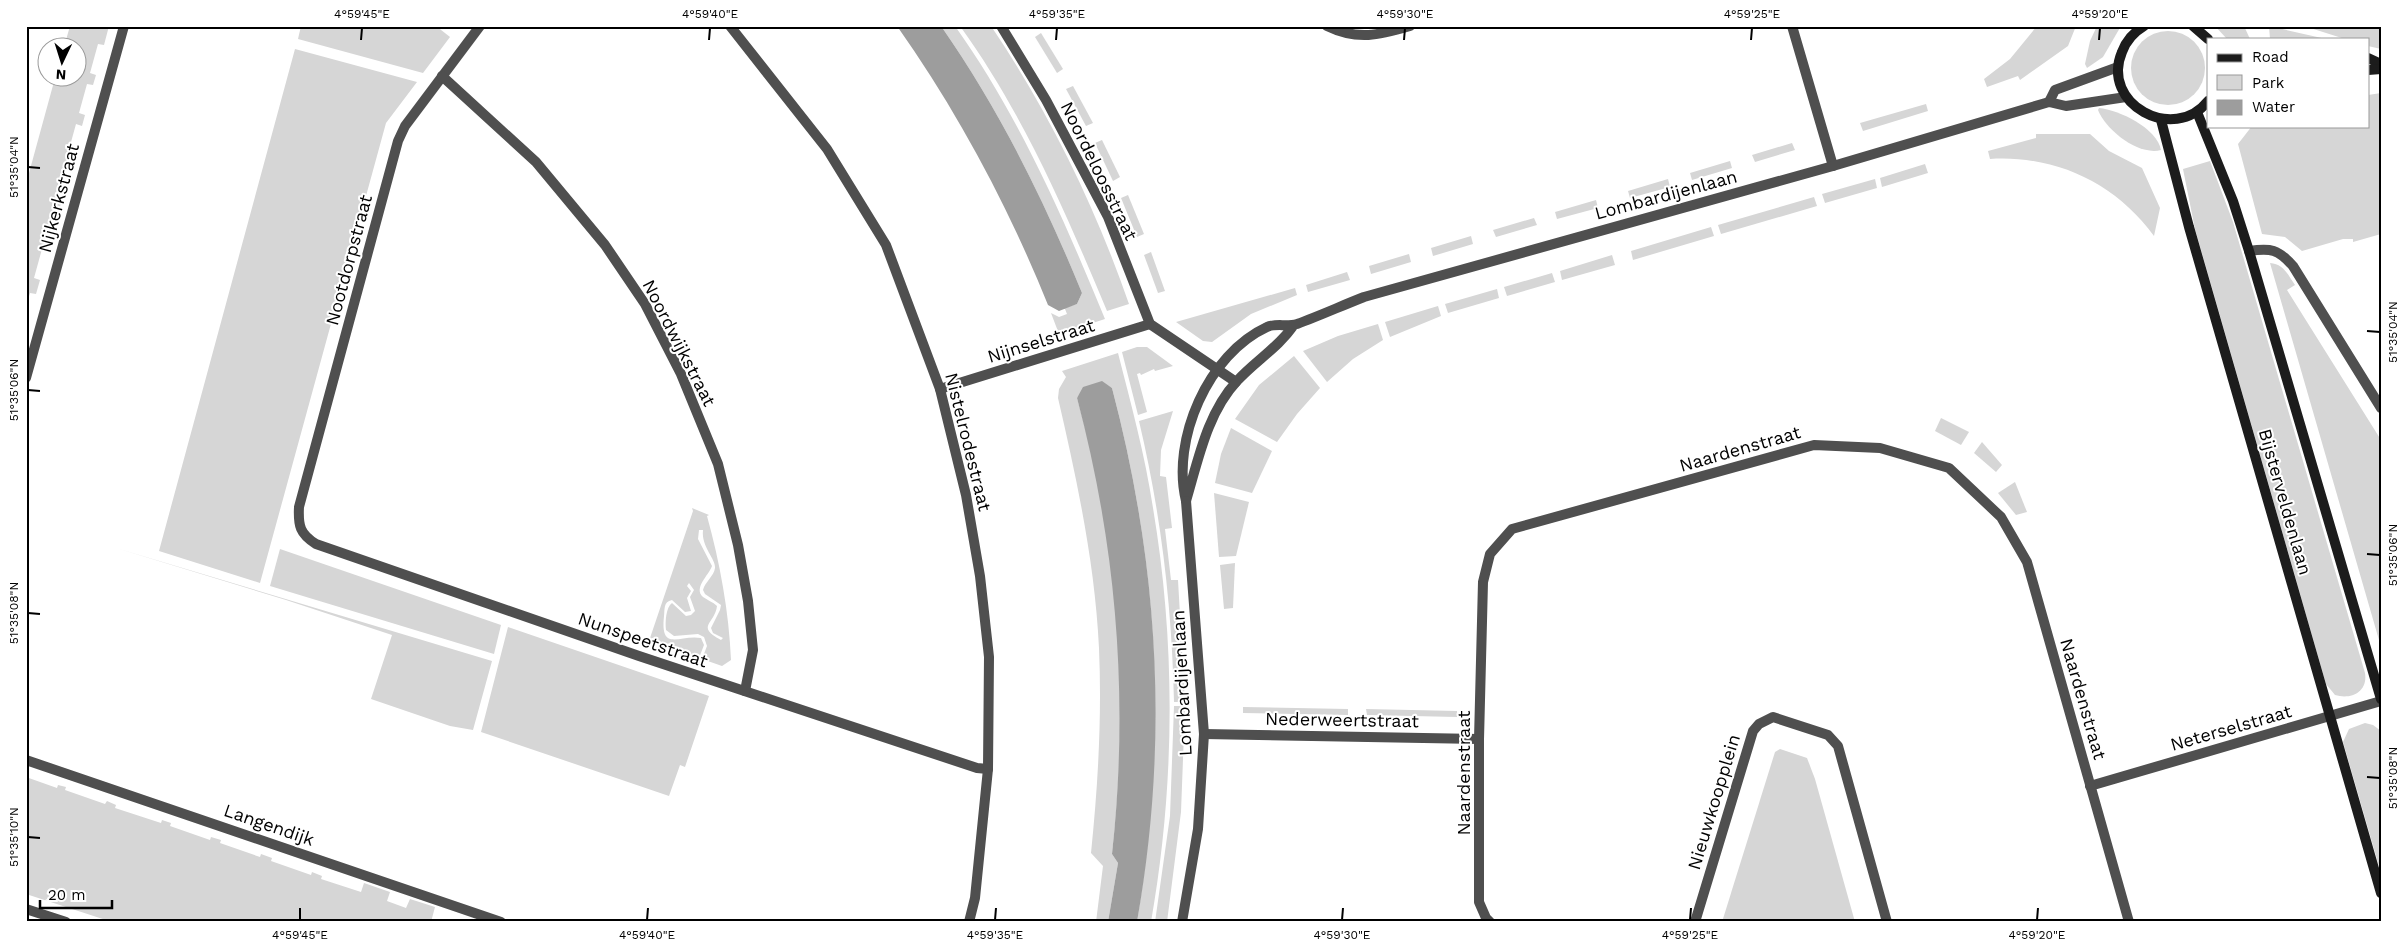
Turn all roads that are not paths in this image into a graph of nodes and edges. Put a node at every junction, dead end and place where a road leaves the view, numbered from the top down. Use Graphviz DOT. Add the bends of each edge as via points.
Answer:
graph roads {
  1 [pos="124,26"];
  2 [pos="480,26"];
  3 [pos="730,26"];
  4 [pos="1001,26"];
  5 [pos="1327,26"];
  6 [pos="1410,26"];
  7 [pos="1792,26"];
  8 [pos="2194,26"];
  9 [pos="2142,27"];
  10 [pos="2207,38"];
  11 [pos="2118,67"];
  12 [pos="442,76"];
  13 [pos="2126,97"];
  14 [pos="2049,102"];
  15 [pos="2207,102"];
  16 [pos="2197,112"];
  17 [pos="2161,120"];
  18 [pos="1833,166"];
  19 [pos="2249,251"];
  20 [pos="1150,324"];
  21 [pos="1294,325"];
  22 [pos="1217,370"];
  23 [pos="26,378"];
  24 [pos="1236,382"];
  25 [pos="940,389"];
  26 [pos="2381,408"];
  27 [pos="1186,501"];
  28 [pos="298,525"];
  29 [pos="745,691"];
  30 [pos="2381,700"];
  31 [pos="2330,716"];
  32 [pos="1204,734"];
  33 [pos="1480,739"];
  34 [pos="26,760"];
  35 [pos="988,769"];
  36 [pos="2090,786"];
  37 [pos="2381,893"];
  38 [pos="26,909"];
  39 [pos="66,922"];
  40 [pos="501,922"];
  41 [pos="969,922"];
  42 [pos="1182,922"];
  43 [pos="1490,922"];
  44 [pos="1695,922"];
  45 [pos="1887,922"];
  46 [pos="2129,922"];
  1 -- 23 [label="street, Nijkerkstraat"];
  2 -- 12 [label="street, Nootdorpstraat"];
  3 -- 25 [label="street, Nistelrodestraat" via="827,149 886,246"];
  4 -- 20 [label="street, Noordeloosstraat" via="1046,100 1108,217"];
  5 -- 6 [label="street" via="1344,34 1379,35"];
  7 -- 18 [label="street"];
  8 -- 10 [label="street"];
  9 -- 11 [label="street" via="2125,44"];
  11 -- 13 [label="street"];
  11 -- 14 [label="street, Lombardijenlaan" via="2055,90"];
  12 -- 28 [label="street, Nootdorpstraat" via="404,126 398,142 299,507"];
  12 -- 29 [label="street, Noordwijkstraat" via="536,162 605,245 645,304 680,374 718,464 738,545 753,650"];
  13 -- 14 [label="street, Lombardijenlaan" via="2066,106"];
  13 -- 17 [label="street" via="2147,116"];
  14 -- 18 [label="street, Lombardijenlaan"];
  15 -- 16 [label="street"];
  16 -- 17 [label="street" via="2173,120"];
  16 -- 19 [label="street, Bijsterveldenlaan" via="2233,201"];
  17 -- 31 [label="street, Bijsterveldenlaan"];
  18 -- 21 [label="street, Lombardijenlaan" via="1364,296"];
  19 -- 26 [label="street" via="2265,249 2280,252 2293,266"];
  19 -- 30 [label="street, Bijsterveldenlaan"];
  20 -- 22 [label="street"];
  20 -- 25 [label="street, Nijnselstraat"];
  21 -- 22 [label="street, Lombardijenlaan" via="1269,326 1240,342"];
  21 -- 24 [label="street, Lombardijenlaan" via="1284,340"];
  22 -- 24 [label="street"];
  22 -- 27 [label="street, Lombardijenlaan" via="1186,433 1181,464"];
  24 -- 27 [label="street, Lombardijenlaan" via="1205,438"];
  25 -- 35 [label="street, Nistelrodestraat" via="966,495 980,576 989,657"];
  27 -- 32 [label="street, Lombardijenlaan"];
  28 -- 29 [label="street, Nunspeetstraat" via="304,537 316,544"];
  29 -- 35 [label="street, Nunspeetstraat"];
  30 -- 31 [label="street, Neterselstraat"];
  31 -- 36 [label="street, Neterselstraat"];
  31 -- 37 [label="street, Bijsterveldenlaan"];
  32 -- 33 [label="street, Nederweertstraat"];
  32 -- 42 [label="street, Lombardijenlaan" via="1198,829"];
  33 -- 36 [label="street, Naardenstraat" via="1483,582 1490,554 1512,529 1814,445 1880,448 1949,468 2000,518 2027,562"];
  33 -- 43 [label="street, Naardenstraat" via="1479,902"];
  34 -- 40 [label="street, Langendijk"];
  35 -- 41 [label="street, Nistelrodestraat" via="975,898"];
  36 -- 46 [label="street, Naardenstraat"];
  38 -- 39 [label="street"];
  44 -- 45 [label="street, Nieuwkoopplein" via="1753,731 1773,717 1828,735 1838,746"];
}
